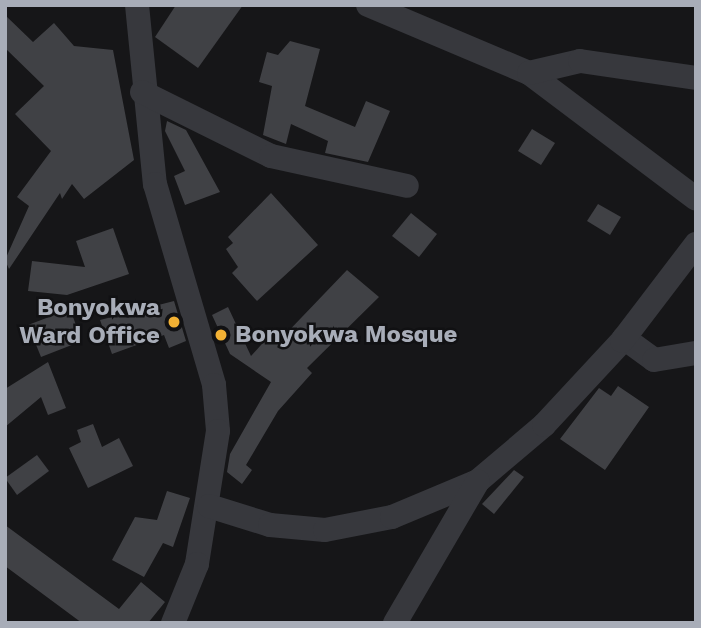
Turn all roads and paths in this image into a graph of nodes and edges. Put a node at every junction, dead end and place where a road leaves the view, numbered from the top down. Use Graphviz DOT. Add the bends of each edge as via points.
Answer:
graph roads {
  1 [pos="137,5"];
  2 [pos="368,5"];
  3 [pos="529,73"];
  4 [pos="696,78"];
  5 [pos="142,92"];
  6 [pos="407,186"];
  7 [pos="696,199"];
  8 [pos="696,244"];
  9 [pos="624,338"];
  10 [pos="696,353"];
  11 [pos="478,481"];
  12 [pos="209,506"];
  13 [pos="173,623"];
  14 [pos="395,623"];
  1 -- 5 [label="street"];
  2 -- 3 [label="street"];
  3 -- 4 [label="street" via="580,61"];
  3 -- 7 [label="street"];
  5 -- 6 [label="street" via="271,156"];
  5 -- 12 [label="street" via="155,184 214,385 218,431"];
  8 -- 9 [label="street"];
  9 -- 10 [label="street" via="654,360"];
  9 -- 11 [label="street" via="544,425"];
  11 -- 12 [label="street" via="392,517 325,530 270,525"];
  11 -- 14 [label="street"];
  12 -- 13 [label="street" via="197,564"];
}
